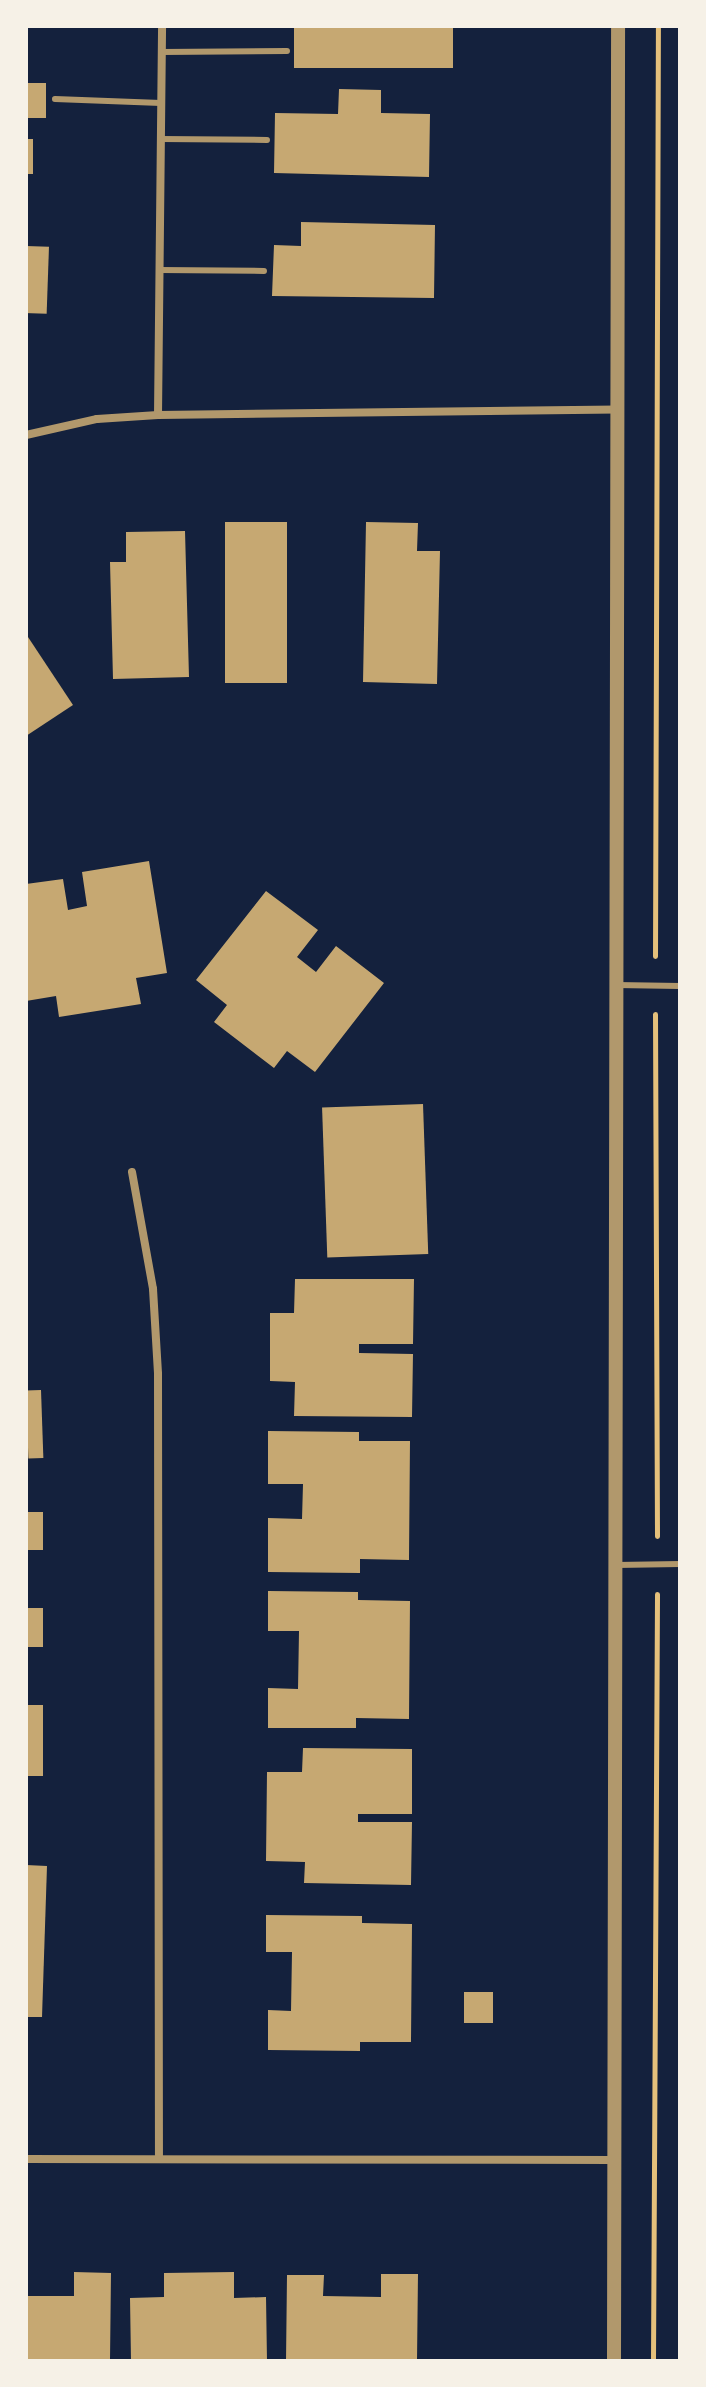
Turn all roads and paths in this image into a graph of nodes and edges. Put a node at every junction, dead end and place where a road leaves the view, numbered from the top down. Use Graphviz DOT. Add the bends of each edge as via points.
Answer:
graph roads {
  1 [pos="162,26"];
  2 [pos="618,26"];
  3 [pos="658,26"];
  4 [pos="287,51"];
  5 [pos="162,52"];
  6 [pos="55,99"];
  7 [pos="161,103"];
  8 [pos="161,139"];
  9 [pos="267,140"];
  10 [pos="159,270"];
  11 [pos="264,271"];
  12 [pos="617,409"];
  13 [pos="158,415"];
  14 [pos="26,435"];
  15 [pos="616,985"];
  16 [pos="655,985"];
  17 [pos="680,986"];
  18 [pos="132,1172"];
  19 [pos="657,1564"];
  20 [pos="680,1564"];
  21 [pos="615,1565"];
  22 [pos="26,2159"];
  23 [pos="159,2159"];
  24 [pos="614,2160"];
  25 [pos="614,2361"];
  26 [pos="653,2361"];
  1 -- 5 [label="street"];
  2 -- 12 [label="street"];
  3 -- 16 [label="path"];
  4 -- 5 [label="lane"];
  5 -- 7 [label="street"];
  6 -- 7 [label="lane"];
  7 -- 8 [label="street"];
  8 -- 9 [label="lane"];
  8 -- 10 [label="street"];
  10 -- 11 [label="lane"];
  10 -- 13 [label="street"];
  12 -- 13 [label="street"];
  12 -- 15 [label="street"];
  13 -- 14 [label="street" via="97,419"];
  15 -- 16 [label="lane"];
  15 -- 21 [label="street"];
  16 -- 17 [label="lane"];
  16 -- 19 [label="path"];
  18 -- 23 [label="street" via="153,1289 158,1374"];
  19 -- 20 [label="lane"];
  19 -- 21 [label="lane"];
  19 -- 26 [label="path"];
  21 -- 24 [label="street"];
  22 -- 23 [label="street"];
  23 -- 24 [label="street"];
  24 -- 25 [label="street"];
}
